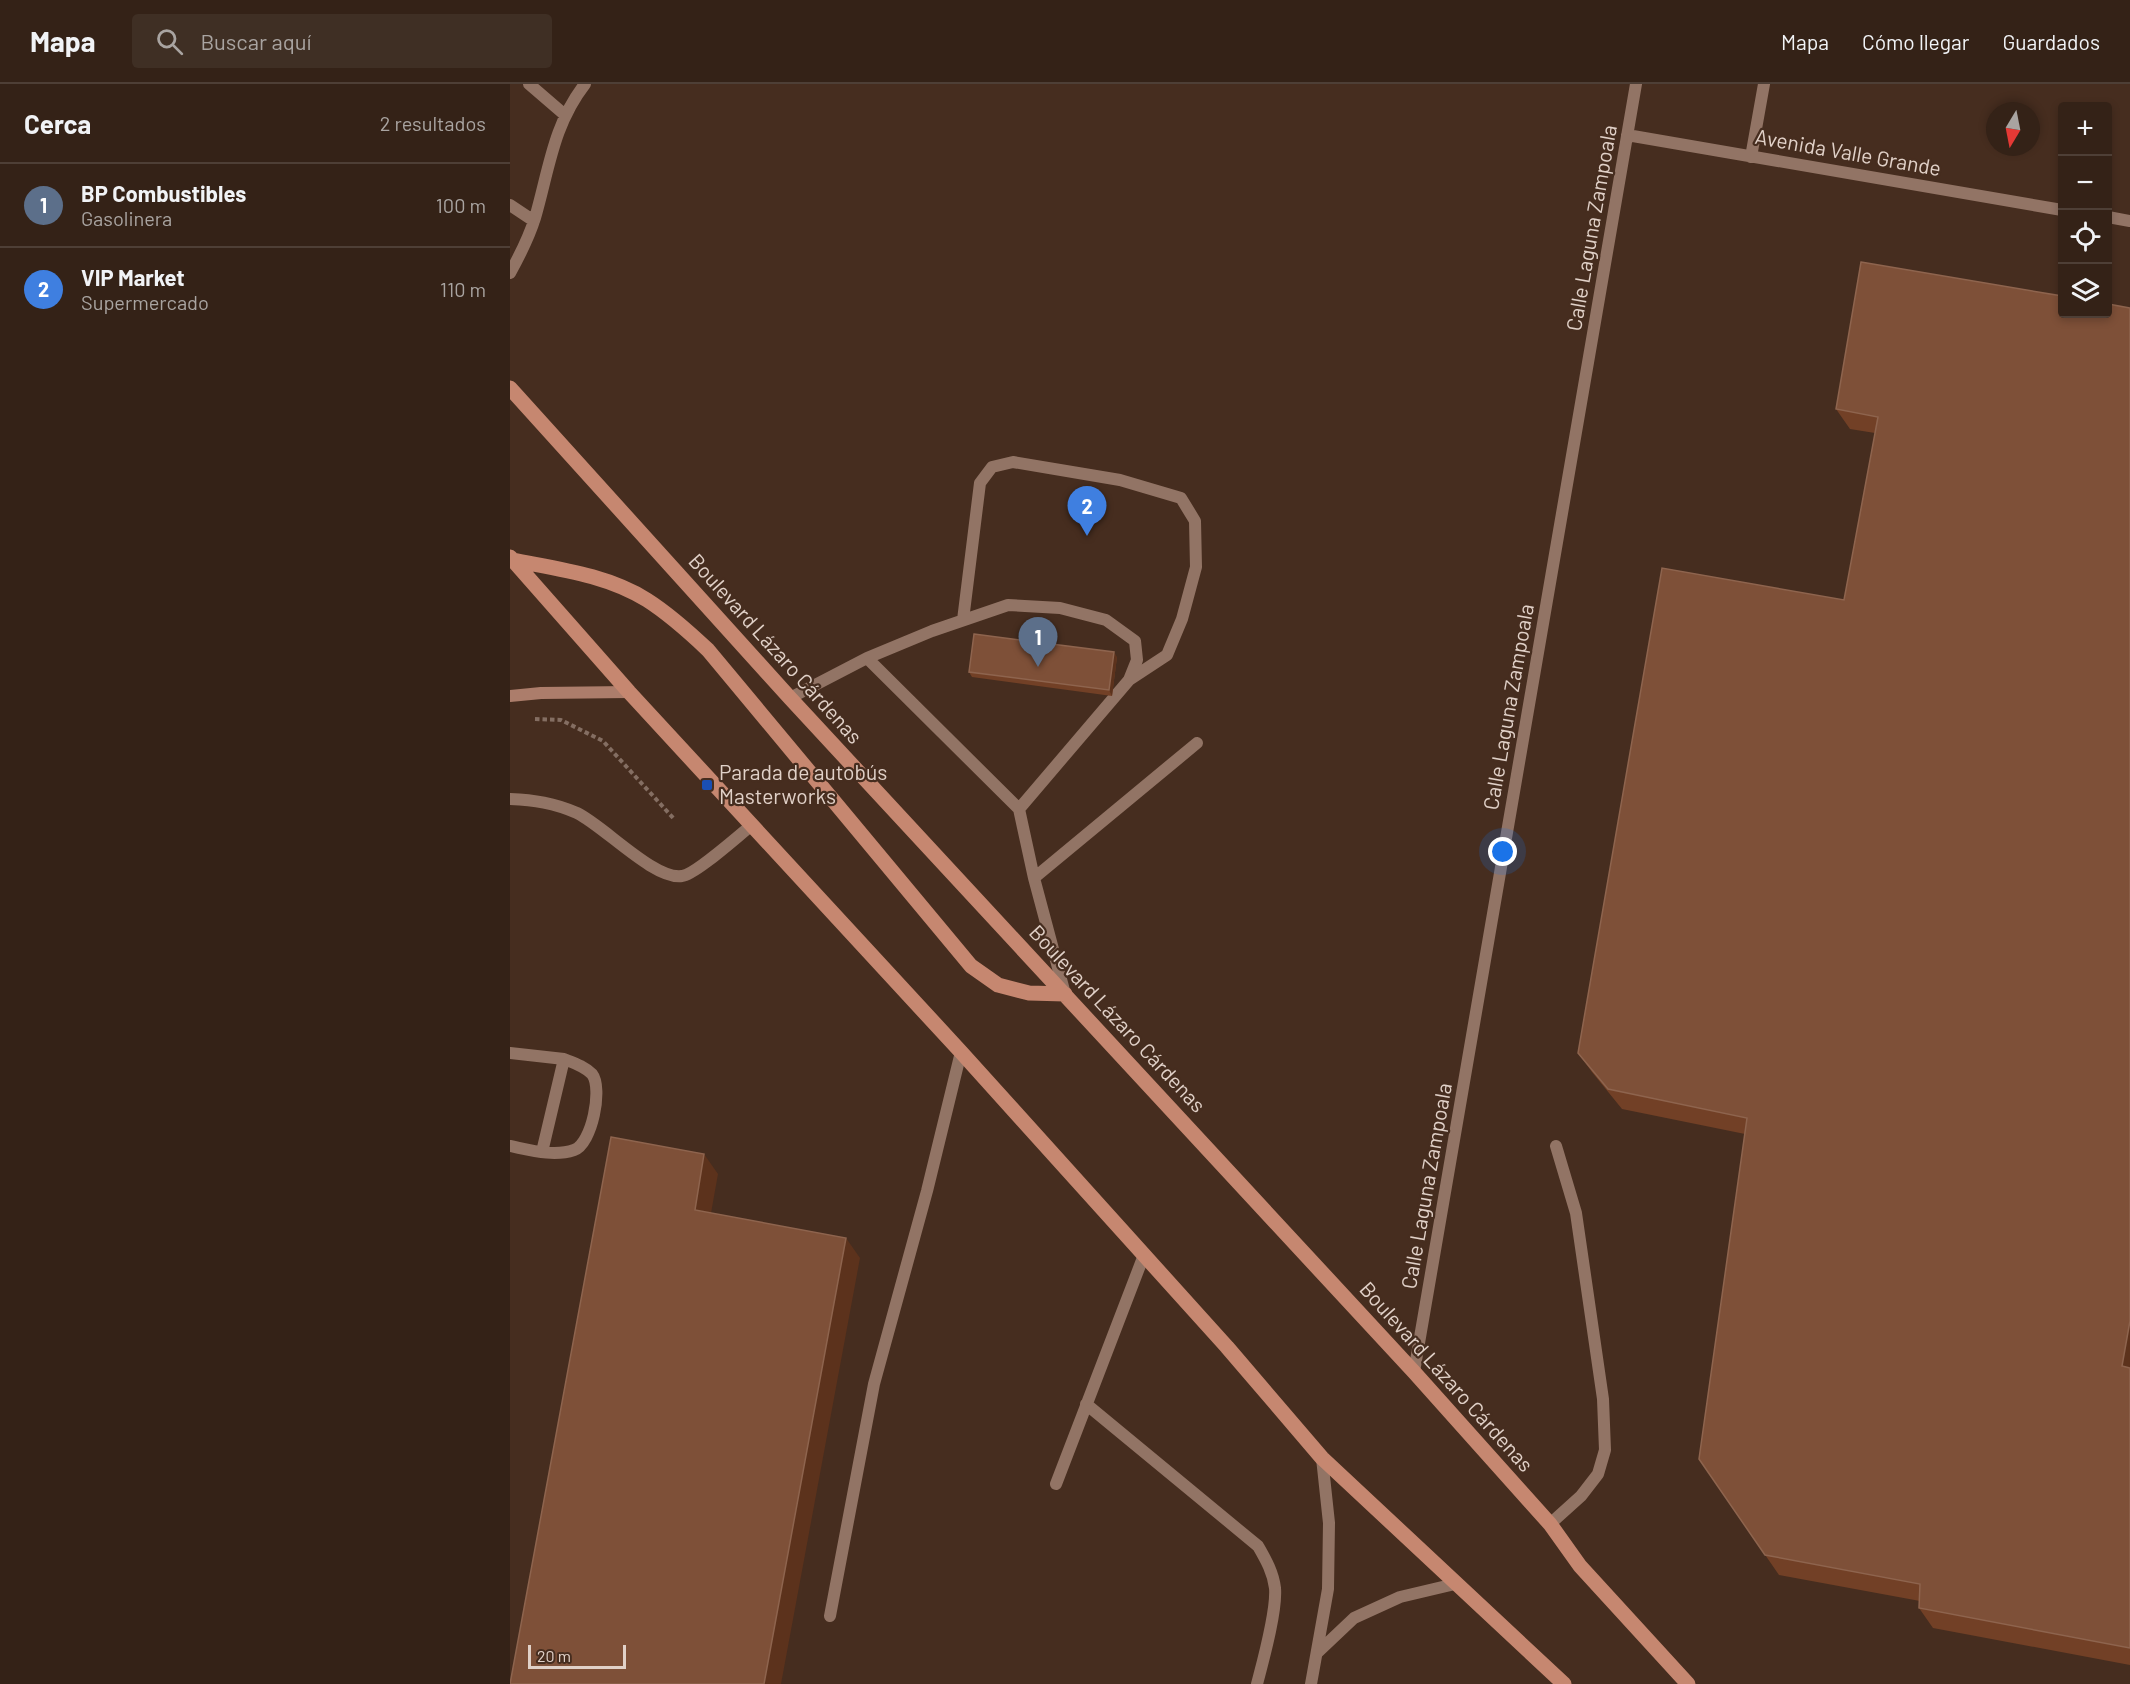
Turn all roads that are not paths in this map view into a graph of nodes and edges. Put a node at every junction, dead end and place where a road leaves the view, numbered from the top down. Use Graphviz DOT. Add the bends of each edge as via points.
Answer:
graph roads {
  1 [pos="529,84"];
  2 [pos="585,84"];
  3 [pos="1636,84"];
  4 [pos="1764,84"];
  5 [pos="565,115"];
  6 [pos="1627,135"];
  7 [pos="1751,157"];
  8 [pos="510,204"];
  9 [pos="2058,209"];
  10 [pos="2112,218"];
  11 [pos="534,221"];
  12 [pos="2130,221"];
  13 [pos="510,273"];
  14 [pos="510,388"];
  15 [pos="511,559"];
  16 [pos="963,620"];
  17 [pos="867,658"];
  18 [pos="1129,680"];
  19 [pos="629,692"];
  20 [pos="510,696"];
  21 [pos="790,698"];
  22 [pos="1197,743"];
  23 [pos="510,799"];
  24 [pos="1019,809"];
  25 [pos="752,825"];
  26 [pos="1034,878"];
  27 [pos="1065,994"];
  28 [pos="961,1052"];
  29 [pos="510,1053"];
  30 [pos="564,1059"];
  31 [pos="510,1146"];
  32 [pos="1556,1146"];
  33 [pos="542,1152"];
  34 [pos="1144,1255"];
  35 [pos="1414,1372"];
  36 [pos="1086,1404"];
  37 [pos="1322,1458"];
  38 [pos="1056,1484"];
  39 [pos="1550,1524"];
  40 [pos="1455,1584"];
  41 [pos="830,1616"];
  42 [pos="1317,1653"];
  43 [pos="1257,1684"];
  44 [pos="1311,1684"];
  45 [pos="1564,1684"];
  46 [pos="1688,1684"];
  1 -- 5 [label="street"];
  2 -- 5 [label="street"];
  3 -- 6 [label="street, Calle Laguna Zampoala"];
  4 -- 7 [label="street"];
  5 -- 11 [label="street"];
  6 -- 7 [label="street, Avenida Valle Grande"];
  6 -- 35 [label="street, Calle Laguna Zampoala"];
  7 -- 9 [label="street, Avenida Valle Grande"];
  8 -- 11 [label="street"];
  10 -- 12 [label="street"];
  11 -- 13 [label="street"];
  14 -- 21 [label="main road, Boulevard Lázaro Cárdenas"];
  15 -- 19 [label="main road"];
  15 -- 27 [label="main road" via="594,577 646,599 666,614 708,650 971,966 998,985 1029,993"];
  16 -- 17 [label="street"];
  16 -- 18 [label="street" via="1008,605 1060,608 1106,620 1135,641 1137,660"];
  16 -- 18 [label="street" via="980,483 992,467 1012,462 1120,480 1181,498 1195,521 1196,532 1196,567 1182,619 1167,656"];
  17 -- 21 [label="street"];
  17 -- 24 [label="street"];
  18 -- 24 [label="street"];
  19 -- 20 [label="street"];
  19 -- 25 [label="main road"];
  21 -- 27 [label="main road, Boulevard Lázaro Cárdenas"];
  22 -- 26 [label="street"];
  23 -- 25 [label="street" via="538,800 578,814 646,863 683,877"];
  24 -- 26 [label="street"];
  25 -- 28 [label="main road"];
  26 -- 27 [label="street"];
  27 -- 35 [label="main road, Boulevard Lázaro Cárdenas"];
  28 -- 34 [label="main road"];
  28 -- 41 [label="street" via="873,1384"];
  29 -- 30 [label="street"];
  30 -- 33 [label="street"];
  30 -- 33 [label="street" via="581,1065 597,1084 593,1115 585,1140 577,1149"];
  31 -- 33 [label="street"];
  32 -- 39 [label="street" via="1576,1213 1604,1399 1605,1450 1598,1474"];
  34 -- 36 [label="street"];
  34 -- 37 [label="main road"];
  35 -- 39 [label="main road, Boulevard Lázaro Cárdenas"];
  36 -- 38 [label="street"];
  36 -- 43 [label="street" via="1258,1546 1270,1568 1275,1590"];
  37 -- 40 [label="main road"];
  37 -- 42 [label="street" via="1329,1523 1328,1578"];
  39 -- 46 [label="main road, Boulevard Lázaro Cárdenas" via="1581,1566"];
  40 -- 42 [label="street" via="1400,1597 1354,1618"];
  40 -- 45 [label="main road"];
  42 -- 44 [label="street"];
}
